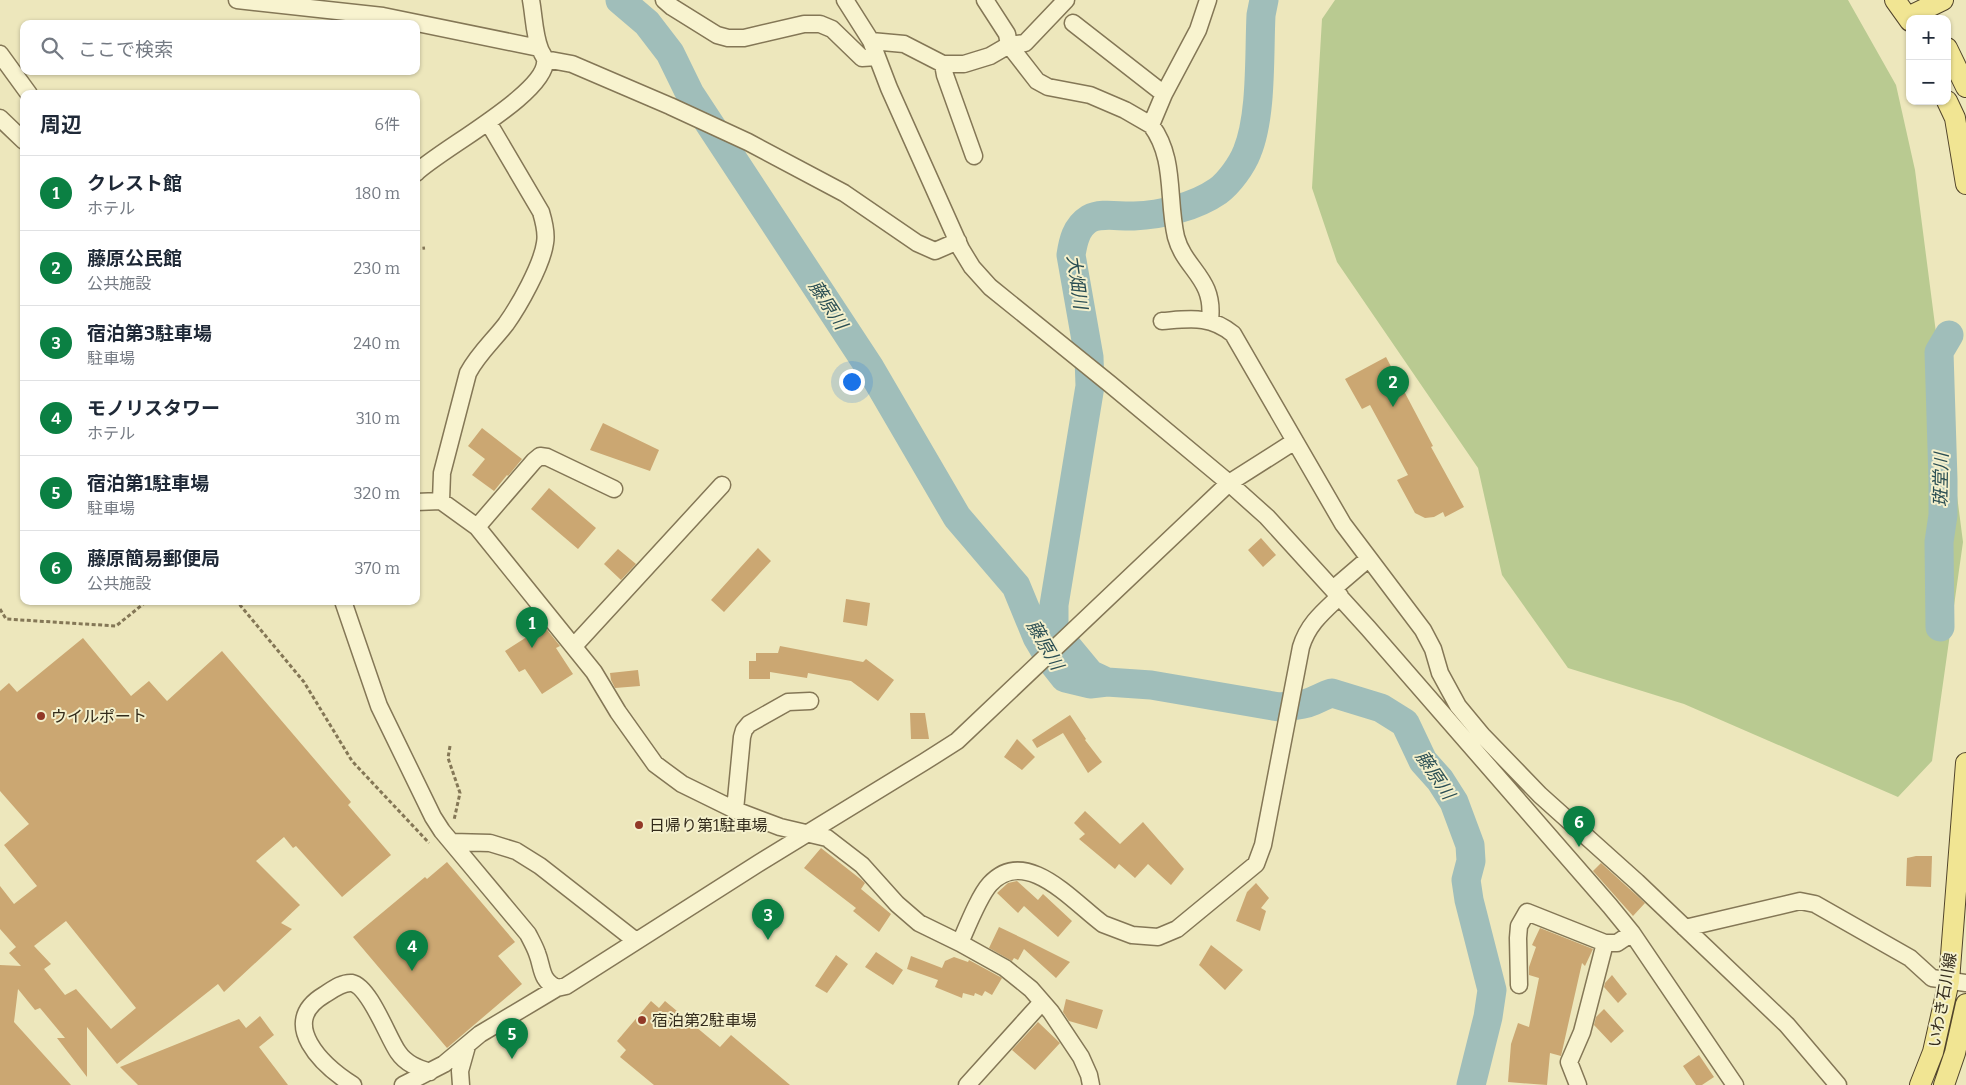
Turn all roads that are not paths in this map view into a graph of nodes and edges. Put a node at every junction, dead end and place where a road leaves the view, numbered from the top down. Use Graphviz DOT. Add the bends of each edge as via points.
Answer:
graph roads {
  1 [pos="237,0"];
  2 [pos="246,0"];
  3 [pos="531,0"];
  4 [pos="664,0"];
  5 [pos="845,0"];
  6 [pos="985,0"];
  7 [pos="1066,0"];
  8 [pos="1208,0"];
  9 [pos="1895,0"];
  10 [pos="316,4"];
  11 [pos="1931,7"];
  12 [pos="1906,15"];
  13 [pos="1916,15"];
  14 [pos="400,20"];
  15 [pos="1073,23"];
  16 [pos="420,25"];
  17 [pos="871,41"];
  18 [pos="1009,45"];
  19 [pos="0,54"];
  20 [pos="542,54"];
  21 [pos="1951,56"];
  22 [pos="877,57"];
  23 [pos="943,64"];
  24 [pos="1966,87"];
  25 [pos="26,90"];
  26 [pos="1164,94"];
  27 [pos="1949,105"];
  28 [pos="0,118"];
  29 [pos="488,122"];
  30 [pos="1151,125"];
  31 [pos="20,137"];
  32 [pos="974,156"];
  33 [pos="420,170"];
  34 [pos="1966,184"];
  35 [pos="958,241"];
  36 [pos="1210,320"];
  37 [pos="1162,321"];
  38 [pos="1295,441"];
  39 [pos="1229,482"];
  40 [pos="722,485"];
  41 [pos="614,489"];
  42 [pos="441,501"];
  43 [pos="420,502"];
  44 [pos="476,527"];
  45 [pos="1368,559"];
  46 [pos="1336,593"];
  47 [pos="344,605"];
  48 [pos="574,646"];
  49 [pos="810,701"];
  50 [pos="1966,763"];
  51 [pos="735,810"];
  52 [pos="810,833"];
  53 [pos="452,842"];
  54 [pos="1685,928"];
  55 [pos="1632,934"];
  56 [pos="636,941"];
  57 [pos="960,943"];
  58 [pos="1605,943"];
  59 [pos="1957,982"];
  60 [pos="1520,986"];
  61 [pos="557,988"];
  62 [pos="1042,1002"];
  63 [pos="1966,1004"];
  64 [pos="467,1046"];
  65 [pos="430,1072"];
  66 [pos="353,1085"];
  67 [pos="403,1085"];
  68 [pos="461,1085"];
  69 [pos="967,1085"];
  70 [pos="1091,1085"];
  71 [pos="1578,1085"];
  72 [pos="1735,1085"];
  73 [pos="1838,1085"];
  74 [pos="1920,1085"];
  75 [pos="1944,1085"];
  1 -- 2 [label="street"];
  2 -- 10 [label="street"];
  3 -- 20 [label="street"];
  4 -- 22 [label="street" via="717,35 728,38 820,24 832,29 862,58"];
  5 -- 17 [label="street"];
  6 -- 18 [label="street" via="1007,34"];
  7 -- 18 [label="street" via="1025,43"];
  8 -- 26 [label="street" via="1198,30"];
  9 -- 12 [label="main road"];
  10 -- 14 [label="street"];
  11 -- 13 [label="main road"];
  15 -- 26 [label="street"];
  16 -- 20 [label="street"];
  17 -- 22 [label="street"];
  17 -- 23 [label="street" via="904,44"];
  18 -- 23 [label="street" via="973,62"];
  18 -- 30 [label="street" via="1037,80 1048,87 1090,95"];
  19 -- 25 [label="street"];
  20 -- 29 [label="street" via="542,72 528,90"];
  20 -- 35 [label="street" via="572,64 748,142 844,193 917,243 935,251"];
  21 -- 24 [label="main road"];
  22 -- 35 [label="street"];
  23 -- 32 [label="street"];
  26 -- 30 [label="street"];
  27 -- 34 [label="main road" via="1955,118"];
  28 -- 31 [label="street"];
  29 -- 33 [label="street"];
  29 -- 42 [label="street" via="541,212 545,244 514,312 476,358 468,373 442,472"];
  30 -- 36 [label="street" via="1165,152 1176,238 1210,296"];
  35 -- 39 [label="street" via="972,267 990,287"];
  36 -- 37 [label="street"];
  36 -- 38 [label="street" via="1233,334"];
  38 -- 39 [label="street"];
  38 -- 45 [label="street" via="1343,524"];
  39 -- 46 [label="street" via="1267,517"];
  39 -- 52 [label="street" via="956,741"];
  40 -- 48 [label="street"];
  41 -- 44 [label="street" via="540,456"];
  42 -- 43 [label="street"];
  42 -- 44 [label="street"];
  44 -- 48 [label="street"];
  45 -- 46 [label="street"];
  45 -- 54 [label="street" via="1423,630 1440,674 1458,706 1482,735 1540,795"];
  46 -- 55 [label="street"];
  46 -- 57 [label="street" via="1305,633 1292,682 1263,845 1256,864 1177,930 1158,937 1132,935 1114,929 1044,878 1021,870 1009,871 989,885"];
  47 -- 53 [label="street" via="379,706 426,805"];
  48 -- 51 [label="street" via="655,764 682,784"];
  49 -- 51 [label="street" via="788,702 744,730"];
  50 -- 59 [label="main road, いわき石川線"];
  51 -- 52 [label="street" via="780,827"];
  52 -- 56 [label="street"];
  52 -- 57 [label="street" via="827,838 846,851 919,923"];
  53 -- 56 [label="street" via="490,843 516,851"];
  53 -- 61 [label="street" via="528,934 542,973 548,984"];
  54 -- 59 [label="street" via="1800,901 1815,904 1910,958 1932,978"];
  54 -- 73 [label="street" via="1787,1025"];
  55 -- 58 [label="street" via="1617,943"];
  55 -- 72 [label="street"];
  56 -- 61 [label="street" via="566,986"];
  57 -- 62 [label="street" via="1005,968 1031,988"];
  58 -- 60 [label="street" via="1527,912 1519,926"];
  58 -- 71 [label="street" via="1582,1032 1569,1062"];
  59 -- 74 [label="main road, いわき石川線" via="1943,1012"];
  61 -- 64 [label="street" via="480,1034"];
  62 -- 69 [label="street"];
  62 -- 70 [label="street" via="1081,1057"];
  63 -- 75 [label="main road, いわき石川線"];
  64 -- 65 [label="street"];
  64 -- 68 [label="street" via="460,1071"];
  65 -- 66 [label="street" via="411,1065 398,1053 376,1009 357,985 351,983 340,985 314,1002 304,1017 303,1029 310,1045 334,1071"];
  65 -- 67 [label="street"];
}
